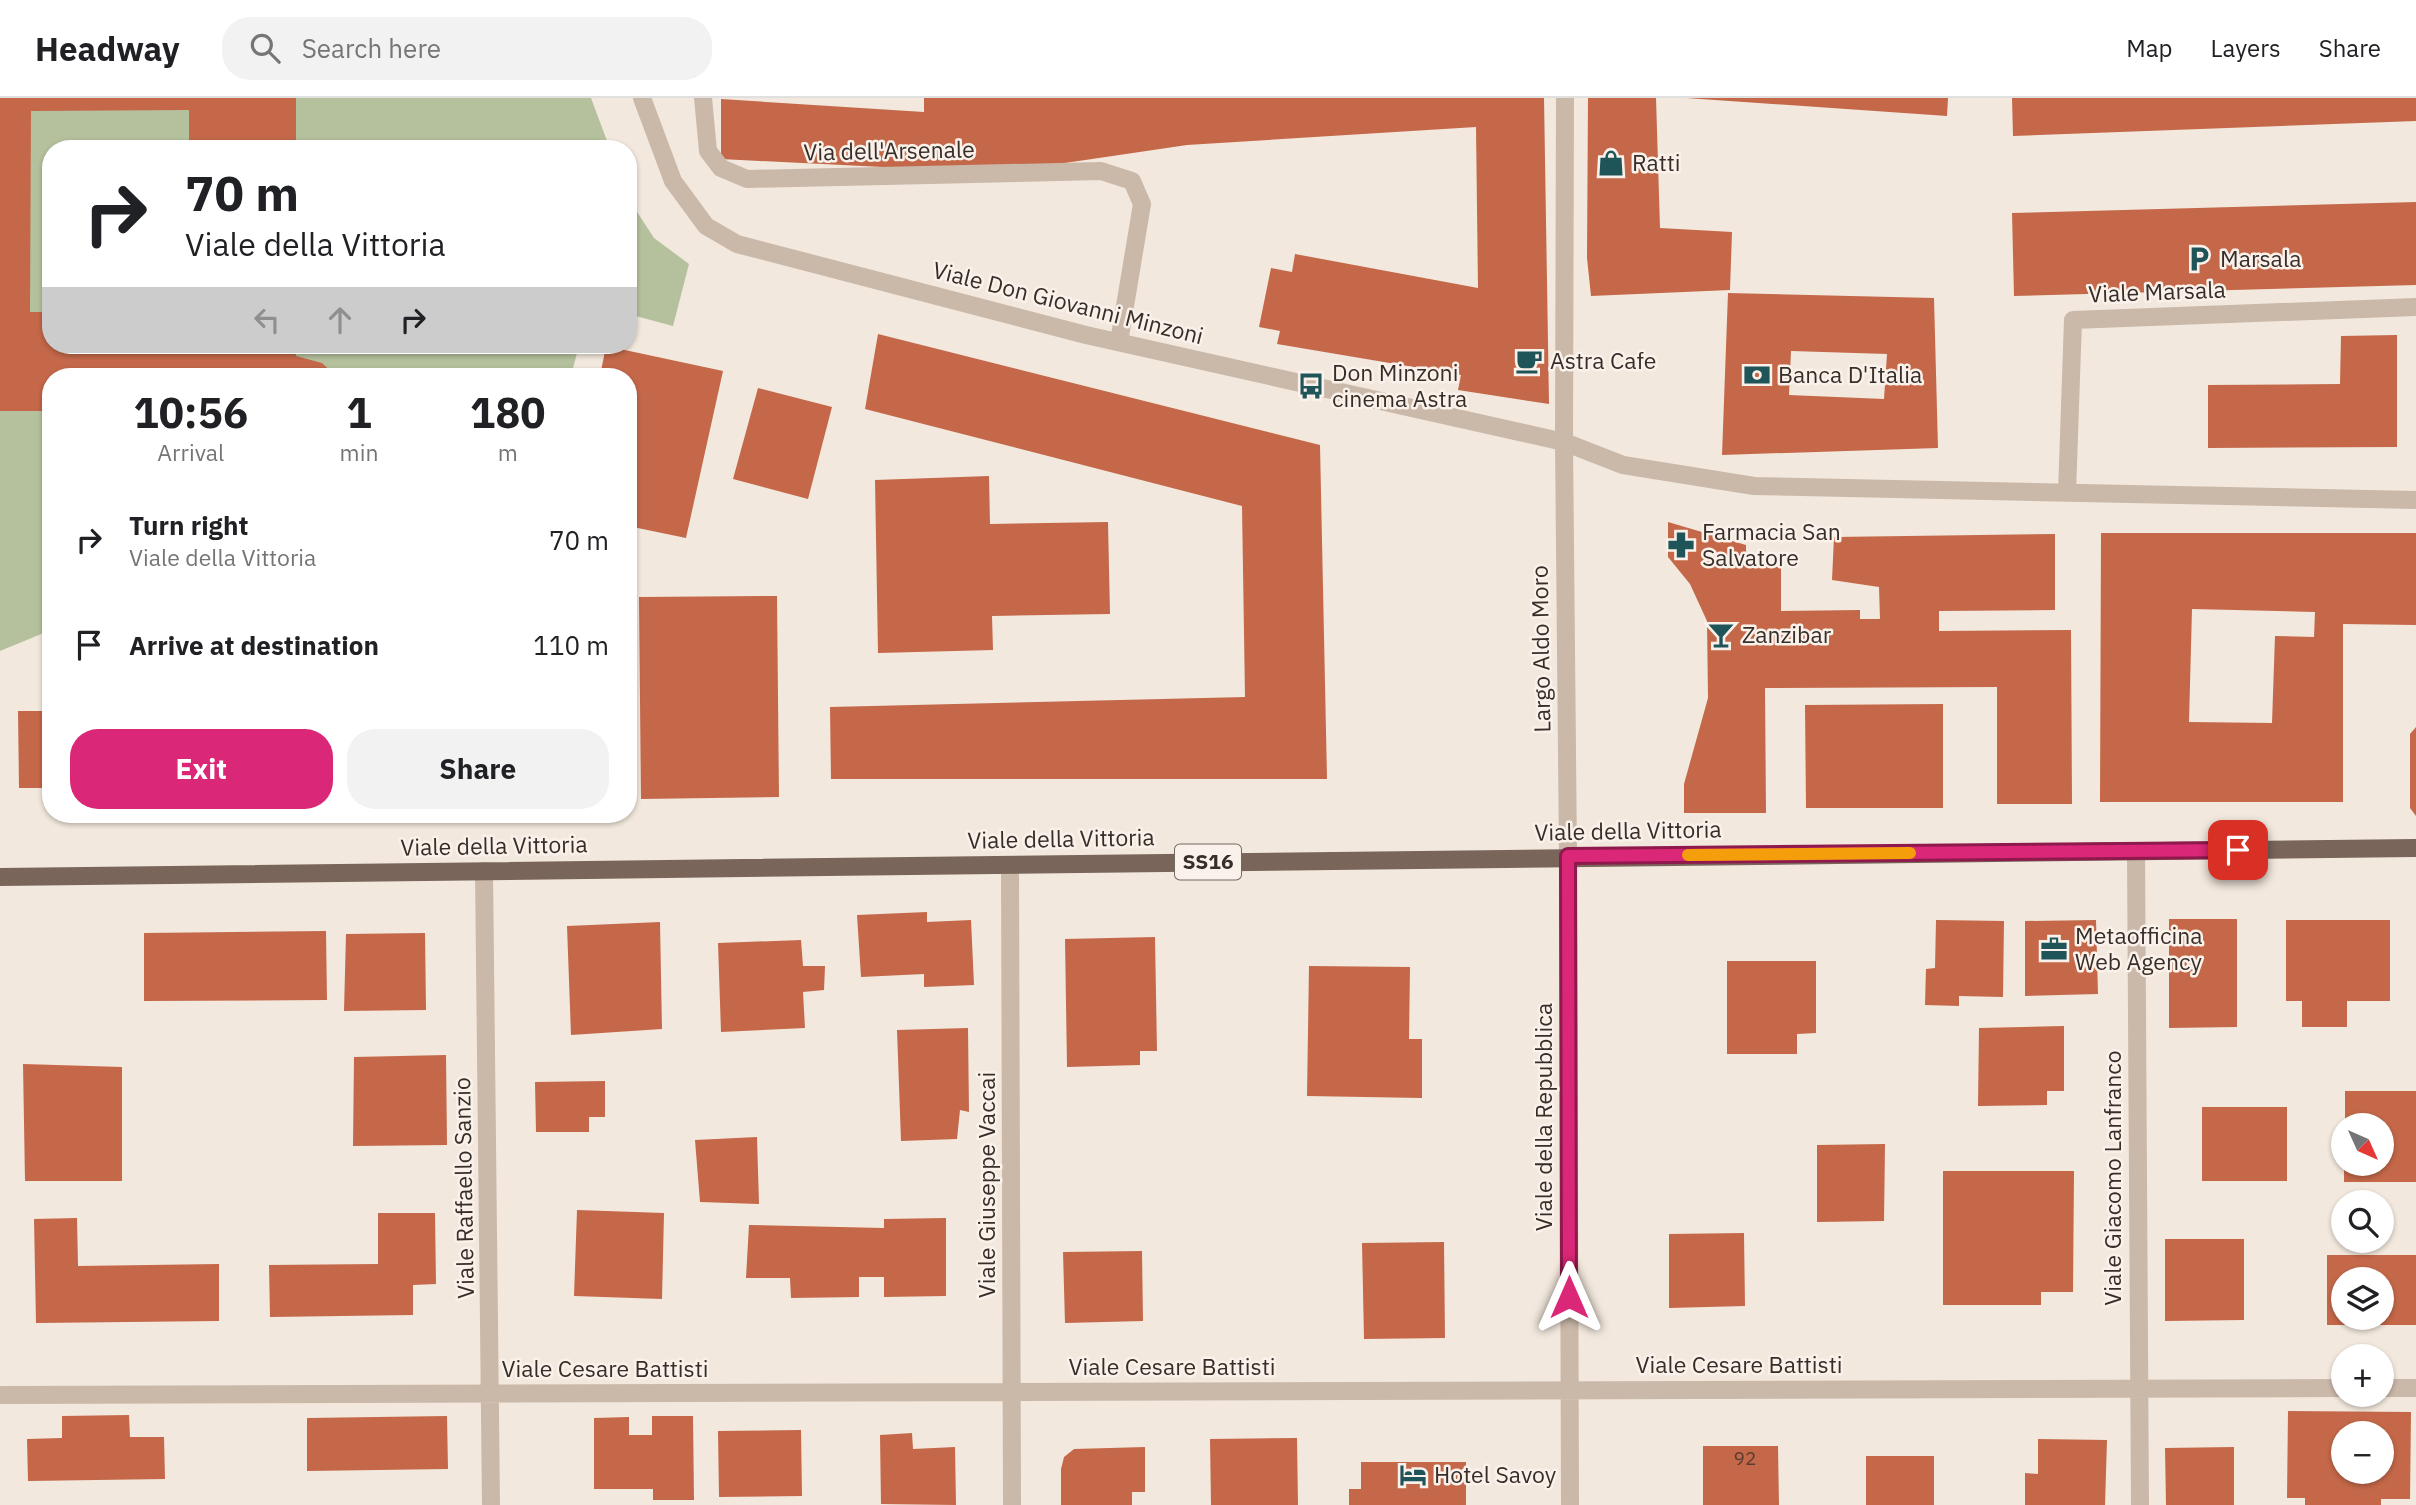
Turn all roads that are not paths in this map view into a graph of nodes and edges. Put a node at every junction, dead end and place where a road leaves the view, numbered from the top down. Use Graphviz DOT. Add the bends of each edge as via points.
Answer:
graph roads {
  1 [pos="642,98"];
  2 [pos="704,98"];
  3 [pos="1565,98"];
  4 [pos="2416,307"];
  5 [pos="1119,342"];
  6 [pos="1564,442"];
  7 [pos="2067,493"];
  8 [pos="2416,500"];
  9 [pos="2416,848"];
  10 [pos="2136,851"];
  11 [pos="1568,856"];
  12 [pos="1010,865"];
  13 [pos="484,871"];
  14 [pos="0,877"];
  15 [pos="2331,1388"];
  16 [pos="2394,1388"];
  17 [pos="2416,1388"];
  18 [pos="2139,1389"];
  19 [pos="1570,1391"];
  20 [pos="1012,1392"];
  21 [pos="491,1394"];
  22 [pos="0,1395"];
  23 [pos="491,1505"];
  24 [pos="1012,1505"];
  25 [pos="1570,1505"];
  26 [pos="2140,1505"];
  1 -- 5 [label="street, Viale Don Giovanni Minzoni" via="679,189 706,226 737,244"];
  2 -- 5 [label="street, Via dell'Arsenale" via="708,151 721,168 747,179 1101,171 1132,181 1142,204"];
  3 -- 6 [label="street, Largo Aldo Moro"];
  4 -- 7 [label="street, Viale Marsala" via="2073,320"];
  5 -- 6 [label="street, Viale Don Giovanni Minzoni"];
  6 -- 7 [label="street" via="1623,465 1754,486"];
  6 -- 11 [label="street, Largo Aldo Moro"];
  7 -- 8 [label="street"];
  9 -- 10 [label="main road, Viale della Vittoria / SS16"];
  10 -- 11 [label="main road, Viale della Vittoria / SS16"];
  10 -- 18 [label="street, Viale Giacomo Lanfranco"];
  11 -- 12 [label="main road, Viale della Vittoria / SS16"];
  11 -- 19 [label="street, Viale della Repubblica"];
  12 -- 13 [label="main road, Viale della Vittoria / SS16"];
  12 -- 20 [label="street, Viale Giuseppe Vaccai"];
  13 -- 14 [label="main road, Viale della Vittoria / SS16"];
  13 -- 21 [label="street, Viale Raffaello Sanzio"];
  15 -- 18 [label="street, Viale Cesare Battisti"];
  16 -- 17 [label="street"];
  18 -- 19 [label="street, Viale Cesare Battisti"];
  18 -- 26 [label="street, Viale Giacomo Lanfranco"];
  19 -- 20 [label="street, Viale Cesare Battisti"];
  19 -- 25 [label="street, Viale della Repubblica"];
  20 -- 21 [label="street, Viale Cesare Battisti"];
  20 -- 24 [label="street, Viale Giuseppe Vaccai"];
  21 -- 22 [label="street, Viale Cesare Battisti"];
  21 -- 23 [label="street, Viale Raffaello Sanzio"];
}
